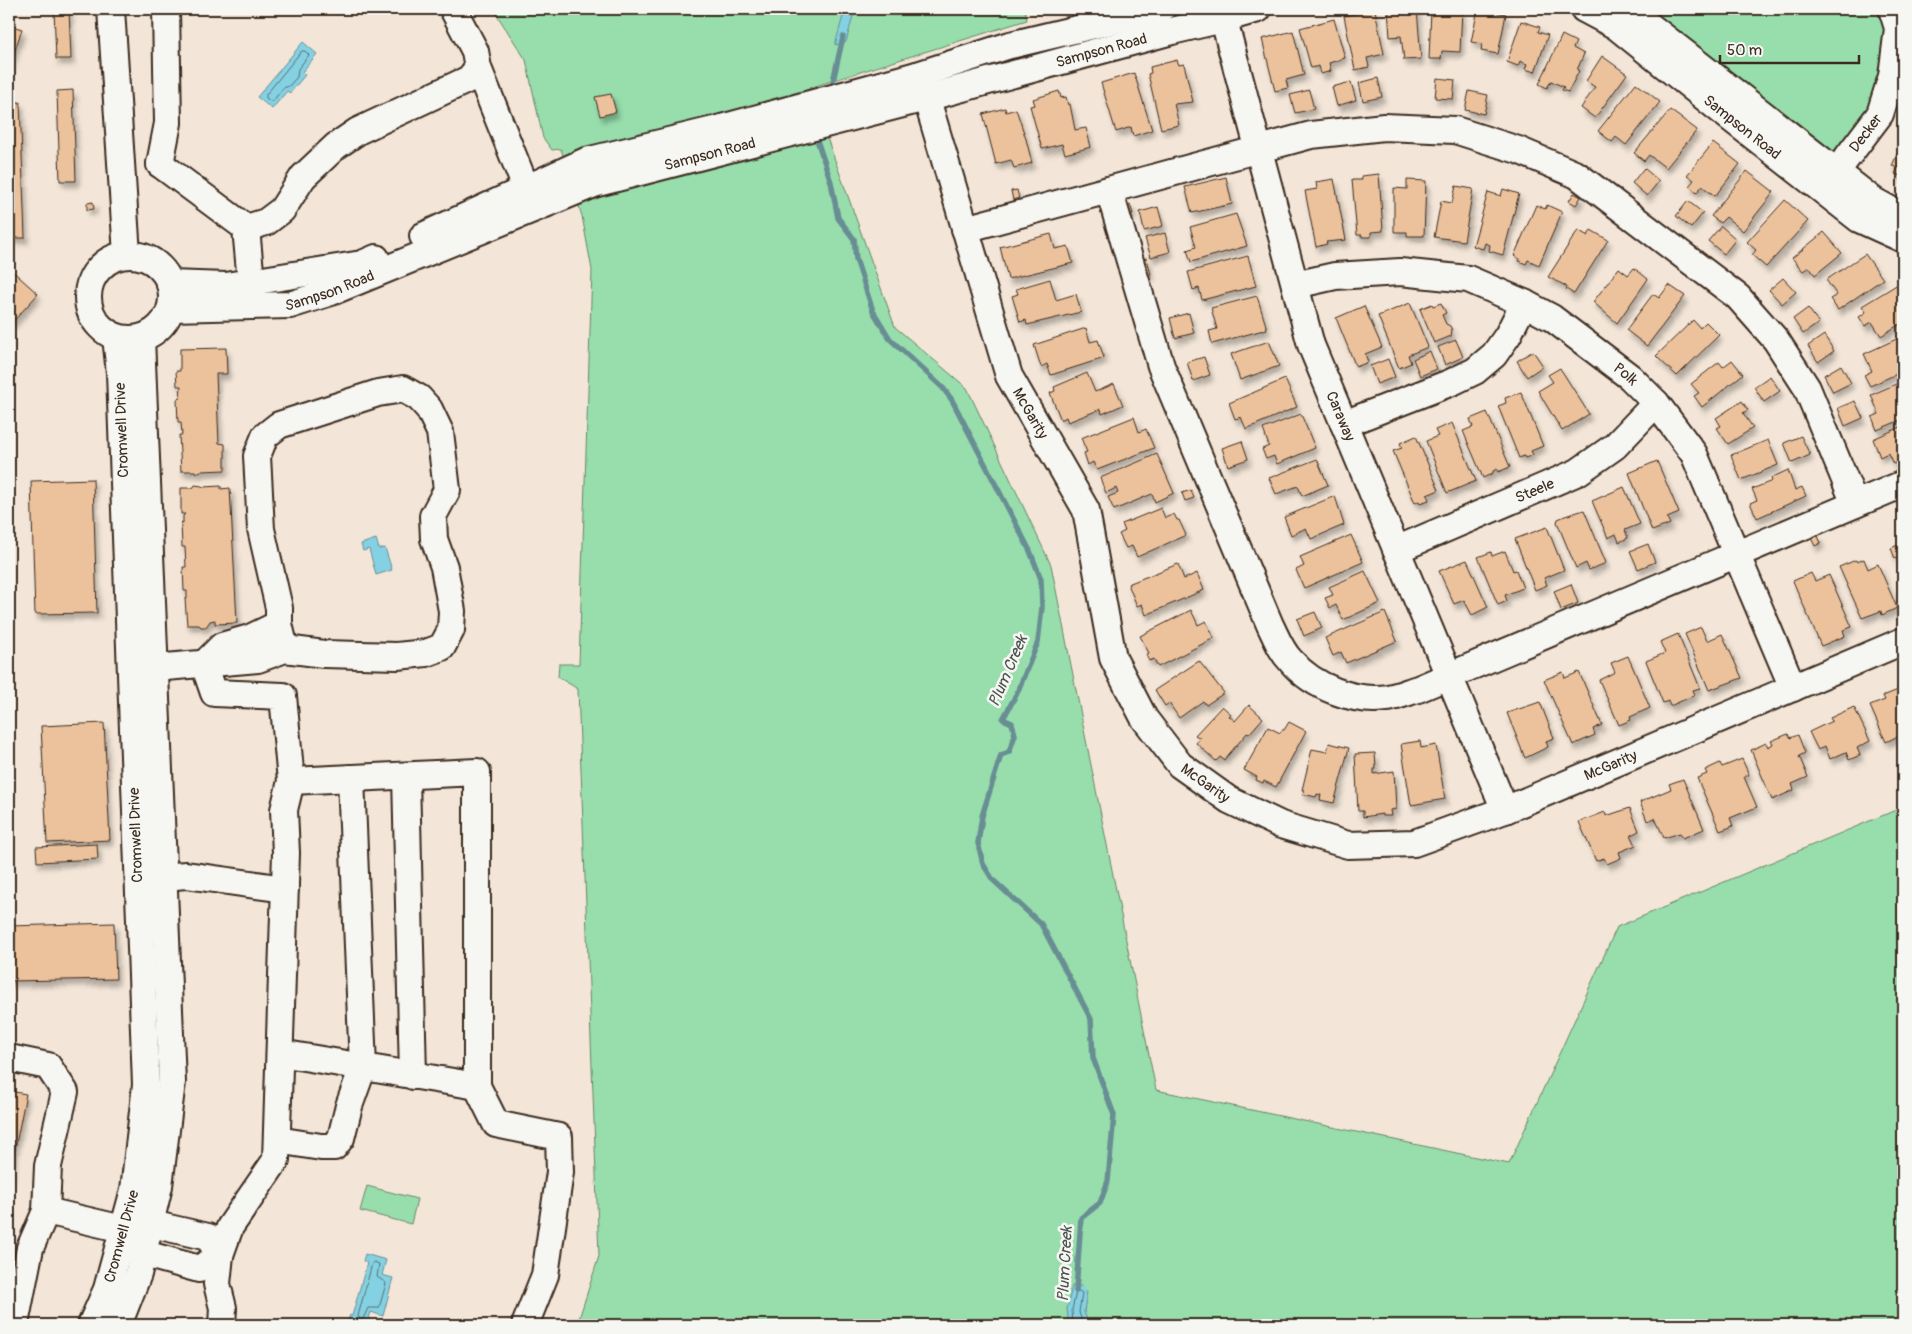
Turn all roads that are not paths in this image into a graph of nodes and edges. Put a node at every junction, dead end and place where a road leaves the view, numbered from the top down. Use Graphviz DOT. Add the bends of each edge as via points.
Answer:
graph roads {
  1 [pos="111,9"];
  2 [pos="166,9"];
  3 [pos="452,9"];
  4 [pos="1161,9"];
  5 [pos="1258,9"];
  6 [pos="1584,9"];
  7 [pos="1628,9"];
  8 [pos="1892,9"];
  9 [pos="1222,14"];
  10 [pos="478,68"];
  11 [pos="922,87"];
  12 [pos="1258,149"];
  13 [pos="160,164"];
  14 [pos="122,176"];
  15 [pos="1830,181"];
  16 [pos="526,188"];
  17 [pos="1109,190"];
  18 [pos="1903,217"];
  19 [pos="246,228"];
  20 [pos="965,229"];
  21 [pos="1903,239"];
  22 [pos="127,255"];
  23 [pos="251,282"];
  24 [pos="1295,285"];
  25 [pos="171,296"];
  26 [pos="1524,303"];
  27 [pos="128,338"];
  28 [pos="1656,403"];
  29 [pos="1344,424"];
  30 [pos="1903,484"];
  31 [pos="1855,504"];
  32 [pos="1396,550"];
  33 [pos="1736,554"];
  34 [pos="279,624"];
  35 [pos="1903,641"];
  36 [pos="285,649"];
  37 [pos="242,651"];
  38 [pos="204,664"];
  39 [pos="154,668"];
  40 [pos="1448,675"];
  41 [pos="1793,688"];
  42 [pos="406,776"];
  43 [pos="351,778"];
  44 [pos="292,781"];
  45 [pos="1505,810"];
  46 [pos="164,877"];
  47 [pos="285,889"];
  48 [pos="280,1053"];
  49 [pos="9,1058"];
  50 [pos="363,1067"];
  51 [pos="413,1076"];
  52 [pos="476,1086"];
  53 [pos="277,1140"];
  54 [pos="46,1211"];
  55 [pos="132,1235"];
  56 [pos="220,1255"];
  57 [pos="12,1325"];
  58 [pos="91,1325"];
  59 [pos="118,1325"];
  60 [pos="222,1325"];
  61 [pos="525,1325"];
  1 -- 14 [label="street"];
  2 -- 13 [label="street" via="168,122"];
  3 -- 10 [label="street" via="475,52"];
  4 -- 11 [label="street, Sampson Road" via="1010,45"];
  5 -- 9 [label="street, Sampson Road"];
  6 -- 15 [label="street, Sampson Road" via="1616,26"];
  7 -- 15 [label="street, Sampson Road"];
  8 -- 15 [label="street, Decker" via="1898,28 1892,76 1880,114"];
  9 -- 11 [label="street, Sampson Road" via="1172,31"];
  9 -- 12 [label="street, Caraway"];
  10 -- 16 [label="street"];
  10 -- 19 [label="street" via="469,79 358,131 336,146 303,177 282,210 266,222"];
  11 -- 16 [label="street, Sampson Road" via="714,130 586,161"];
  11 -- 20 [label="street, McGarity"];
  11 -- 25 [label="street, Sampson Road" via="594,184 331,292 290,305"];
  12 -- 17 [label="street"];
  12 -- 24 [label="street, Caraway"];
  12 -- 31 [label="street" via="1311,135 1384,127 1455,130 1518,150 1577,175 1738,297 1776,340 1807,388"];
  13 -- 14 [label="street"];
  13 -- 19 [label="street"];
  14 -- 22 [label="street"];
  15 -- 18 [label="street, Sampson Road"];
  15 -- 21 [label="street, Sampson Road" via="1859,219"];
  16 -- 23 [label="street, Sampson Road" via="362,264"];
  17 -- 20 [label="street"];
  17 -- 40 [label="street" via="1161,366 1270,625 1290,661 1325,687 1372,698 1389,698"];
  19 -- 23 [label="street"];
  20 -- 45 [label="street, McGarity" via="1010,376 1086,510 1114,658 1144,718 1180,765 1229,800 1281,825 1348,845 1414,843"];
  22 -- 25 [label="street" via="141,256 154,262 164,272"];
  22 -- 27 [label="street" via="102,265 89,286 88,299 90,311 105,331"];
  23 -- 25 [label="street, Sampson Road"];
  24 -- 26 [label="street, Polk" via="1335,276 1400,272 1468,279"];
  24 -- 29 [label="street, Caraway" via="1310,345"];
  25 -- 27 [label="street" via="167,319 160,327 151,334"];
  26 -- 28 [label="street, Polk" via="1552,318 1630,377"];
  26 -- 29 [label="street" via="1494,355 1475,371"];
  27 -- 39 [label="street, Cromwell Drive"];
  27 -- 55 [label="street, Cromwell Drive" via="120,373 146,1086"];
  28 -- 32 [label="street, Steele" via="1615,446 1578,472"];
  28 -- 33 [label="street, Polk" via="1694,454"];
  29 -- 32 [label="street, Caraway"];
  30 -- 31 [label="street"];
  31 -- 33 [label="street"];
  32 -- 40 [label="street, Caraway"];
  33 -- 40 [label="street"];
  33 -- 41 [label="street, Polk"];
  34 -- 36 [label="street"];
  34 -- 36 [label="street" via="279,608 261,529 257,456 265,436 279,425 378,393 403,389 419,398 429,409 440,432 447,490 433,516 434,539 444,567 452,630 442,647 426,653 397,656 324,654"];
  34 -- 37 [label="street" via="250,638"];
  35 -- 41 [label="street, McGarity"];
  36 -- 37 [label="street" via="258,659"];
  37 -- 38 [label="street" via="222,646"];
  38 -- 39 [label="street"];
  38 -- 44 [label="street" via="214,693 283,696"];
  39 -- 46 [label="street, Cromwell Drive"];
  40 -- 45 [label="street, Caraway"];
  41 -- 45 [label="street, McGarity"];
  42 -- 43 [label="street"];
  42 -- 51 [label="street"];
  42 -- 52 [label="street" via="476,772"];
  43 -- 44 [label="street"];
  43 -- 50 [label="street"];
  44 -- 47 [label="street" via="284,810"];
  46 -- 47 [label="street" via="186,875"];
  46 -- 55 [label="street, Cromwell Drive" via="172,1082 159,1186"];
  47 -- 48 [label="street"];
  48 -- 50 [label="street"];
  48 -- 53 [label="street"];
  49 -- 54 [label="street" via="48,1066 65,1092 48,1166"];
  50 -- 51 [label="street"];
  50 -- 53 [label="street" via="340,1138 334,1147"];
  51 -- 52 [label="street"];
  52 -- 61 [label="street" via="496,1124 560,1136 560,1172 545,1275"];
  53 -- 56 [label="street" via="276,1160 230,1227"];
  54 -- 55 [label="street"];
  54 -- 57 [label="street" via="30,1248 16,1319"];
  55 -- 56 [label="street" via="199,1270"];
  55 -- 58 [label="street, Cromwell Drive"];
  55 -- 59 [label="street, Cromwell Drive" via="138,1274"];
  56 -- 60 [label="street" via="217,1284"];
}
